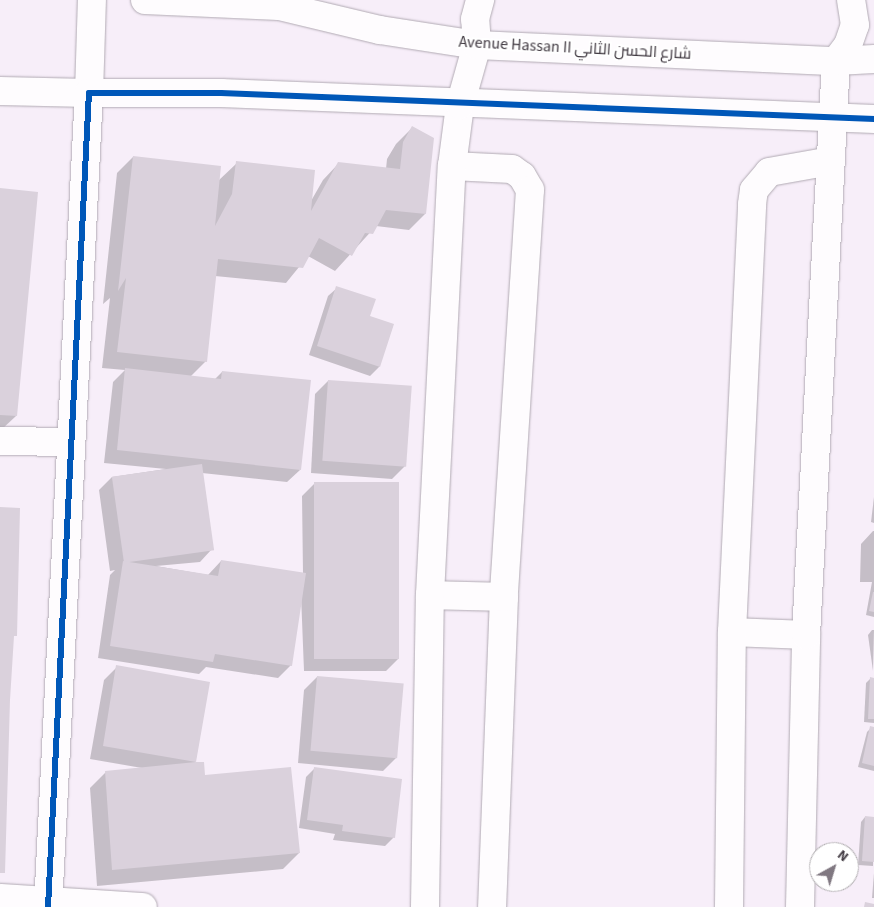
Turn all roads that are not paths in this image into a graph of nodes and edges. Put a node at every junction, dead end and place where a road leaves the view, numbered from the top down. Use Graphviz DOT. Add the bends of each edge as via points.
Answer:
graph roads {
  1 [pos="92,0"];
  2 [pos="145,0"];
  3 [pos="480,0"];
  4 [pos="851,0"];
  5 [pos="288,3"];
  6 [pos="477,45"];
  7 [pos="874,59"];
  8 [pos="836,61"];
  9 [pos="0,91"];
  10 [pos="89,93"];
  11 [pos="460,105"];
  12 [pos="834,118"];
  13 [pos="874,119"];
  14 [pos="831,160"];
  15 [pos="452,166"];
  16 [pos="0,441"];
  17 [pos="71,442"];
  18 [pos="430,595"];
  19 [pos="504,597"];
  20 [pos="732,632"];
  21 [pos="806,635"];
  22 [pos="0,898"];
  23 [pos="48,904"];
  24 [pos="143,907"];
  25 [pos="425,907"];
  26 [pos="492,907"];
  27 [pos="729,907"];
  28 [pos="800,907"];
  1 -- 10 [label="street"];
  2 -- 5 [label="street, Avenue Hassan II شارع الحسن الثاني"];
  3 -- 6 [label="street" via="475,19"];
  4 -- 8 [label="street" via="855,25 848,45"];
  5 -- 6 [label="street, Avenue Hassan II شارع الحسن الثاني" via="380,30"];
  6 -- 8 [label="street, Avenue Hassan II شارع الحسن الثاني"];
  6 -- 11 [label="street"];
  7 -- 8 [label="street, Avenue Hassan II شارع الحسن الثاني"];
  8 -- 12 [label="street"];
  9 -- 10 [label="street"];
  10 -- 11 [label="street" via="221,93"];
  10 -- 17 [label="street"];
  11 -- 12 [label="street"];
  11 -- 15 [label="street"];
  12 -- 13 [label="street"];
  12 -- 14 [label="street"];
  14 -- 20 [label="street" via="769,172 754,190"];
  14 -- 21 [label="street"];
  15 -- 18 [label="street"];
  15 -- 19 [label="street" via="512,169 522,176 530,190"];
  16 -- 17 [label="street"];
  17 -- 23 [label="street"];
  18 -- 19 [label="street"];
  18 -- 25 [label="street"];
  19 -- 26 [label="street"];
  20 -- 21 [label="street"];
  20 -- 27 [label="street"];
  21 -- 28 [label="street"];
  22 -- 23 [label="street"];
  23 -- 24 [label="street"];
}
